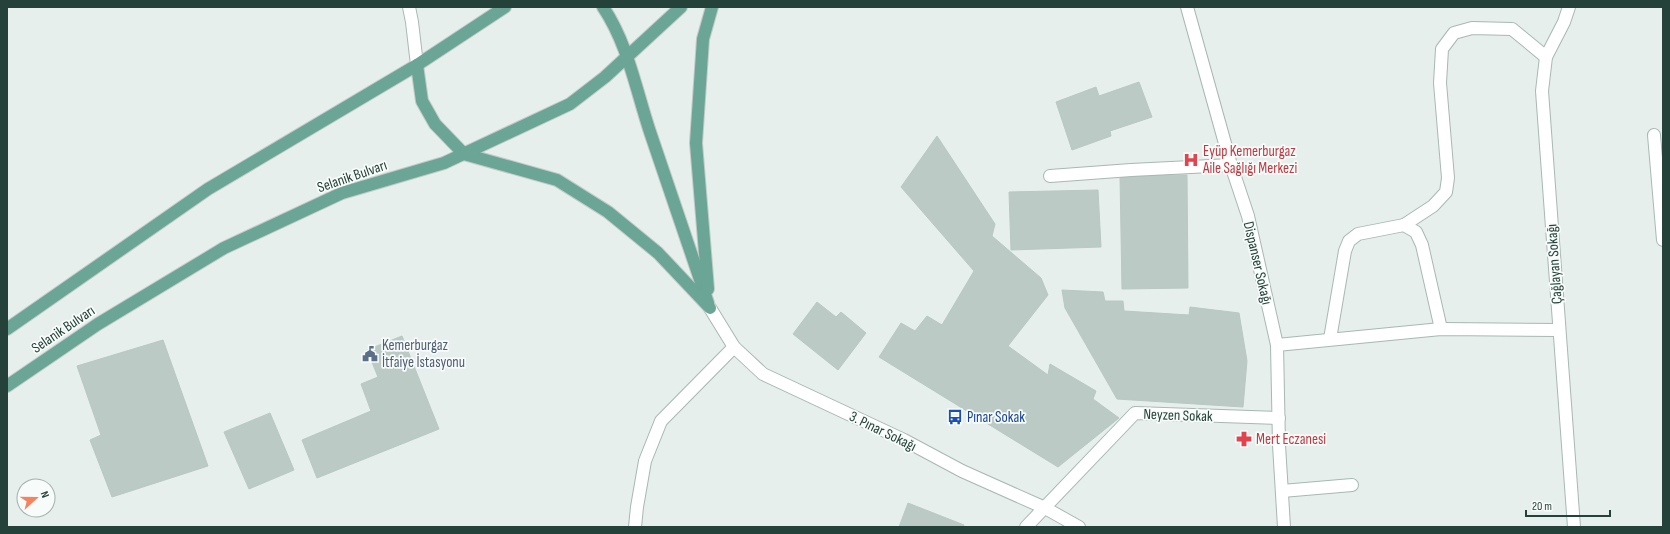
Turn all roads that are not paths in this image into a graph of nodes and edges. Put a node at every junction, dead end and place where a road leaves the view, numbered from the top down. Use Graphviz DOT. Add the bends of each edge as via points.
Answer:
graph roads {
  1 [pos="408,7"];
  2 [pos="505,7"];
  3 [pos="603,7"];
  4 [pos="681,7"];
  5 [pos="712,7"];
  6 [pos="1187,7"];
  7 [pos="1569,7"];
  8 [pos="627,57"];
  9 [pos="1546,57"];
  10 [pos="417,65"];
  11 [pos="1654,135"];
  12 [pos="464,154"];
  13 [pos="1231,165"];
  14 [pos="1050,176"];
  15 [pos="1404,225"];
  16 [pos="1663,240"];
  17 [pos="710,308"];
  18 [pos="7,329"];
  19 [pos="1441,329"];
  20 [pos="1559,330"];
  21 [pos="1330,339"];
  22 [pos="1277,345"];
  23 [pos="734,347"];
  24 [pos="7,386"];
  25 [pos="1279,418"];
  26 [pos="1352,485"];
  27 [pos="1282,491"];
  28 [pos="1045,508"];
  29 [pos="635,527"];
  30 [pos="1026,527"];
  31 [pos="1079,527"];
  32 [pos="1284,527"];
  33 [pos="1574,527"];
  1 -- 10 [label="street"];
  2 -- 10 [label="main road"];
  3 -- 8 [label="main road" via="612,21"];
  4 -- 8 [label="main road, Selanik Bulvarı"];
  5 -- 17 [label="main road" via="703,39 696,143"];
  6 -- 13 [label="street, Dispanser Sokağı"];
  7 -- 9 [label="street, Çağlayan Sokağı"];
  8 -- 12 [label="main road, Selanik Bulvarı" via="570,104"];
  8 -- 17 [label="main road"];
  9 -- 15 [label="street" via="1512,29 1472,28 1454,33 1442,49 1440,83 1448,178 1446,192 1433,206"];
  9 -- 20 [label="street, Çağlayan Sokağı" via="1542,91"];
  10 -- 12 [label="main road" via="422,101 435,124"];
  10 -- 18 [label="main road" via="208,189"];
  11 -- 16 [label="street"];
  12 -- 17 [label="main road" via="557,180 608,212 658,253"];
  12 -- 24 [label="main road, Selanik Bulvarı" via="444,163 342,193 224,248 98,324"];
  13 -- 14 [label="street"];
  13 -- 22 [label="street, Dispanser Sokağı" via="1248,216"];
  15 -- 19 [label="street" via="1416,232 1422,245"];
  15 -- 21 [label="street" via="1358,234 1349,241 1345,251"];
  17 -- 23 [label="street, 3. Pınar Sokağı"];
  19 -- 20 [label="street"];
  19 -- 21 [label="street"];
  20 -- 33 [label="street, Çağlayan Sokağı"];
  21 -- 22 [label="street"];
  22 -- 25 [label="street, Dispanser Sokağı"];
  23 -- 28 [label="street, 3. Pınar Sokağı" via="763,374 904,440 962,471"];
  23 -- 29 [label="street" via="661,421 645,461"];
  25 -- 27 [label="street, Dispanser Sokağı"];
  25 -- 28 [label="street, Neyzen Sokak" via="1135,413"];
  26 -- 27 [label="street"];
  27 -- 32 [label="street, Dispanser Sokağı"];
  28 -- 30 [label="street, Neyzen Sokak"];
  28 -- 31 [label="street, 3. Pınar Sokağı"];
}
